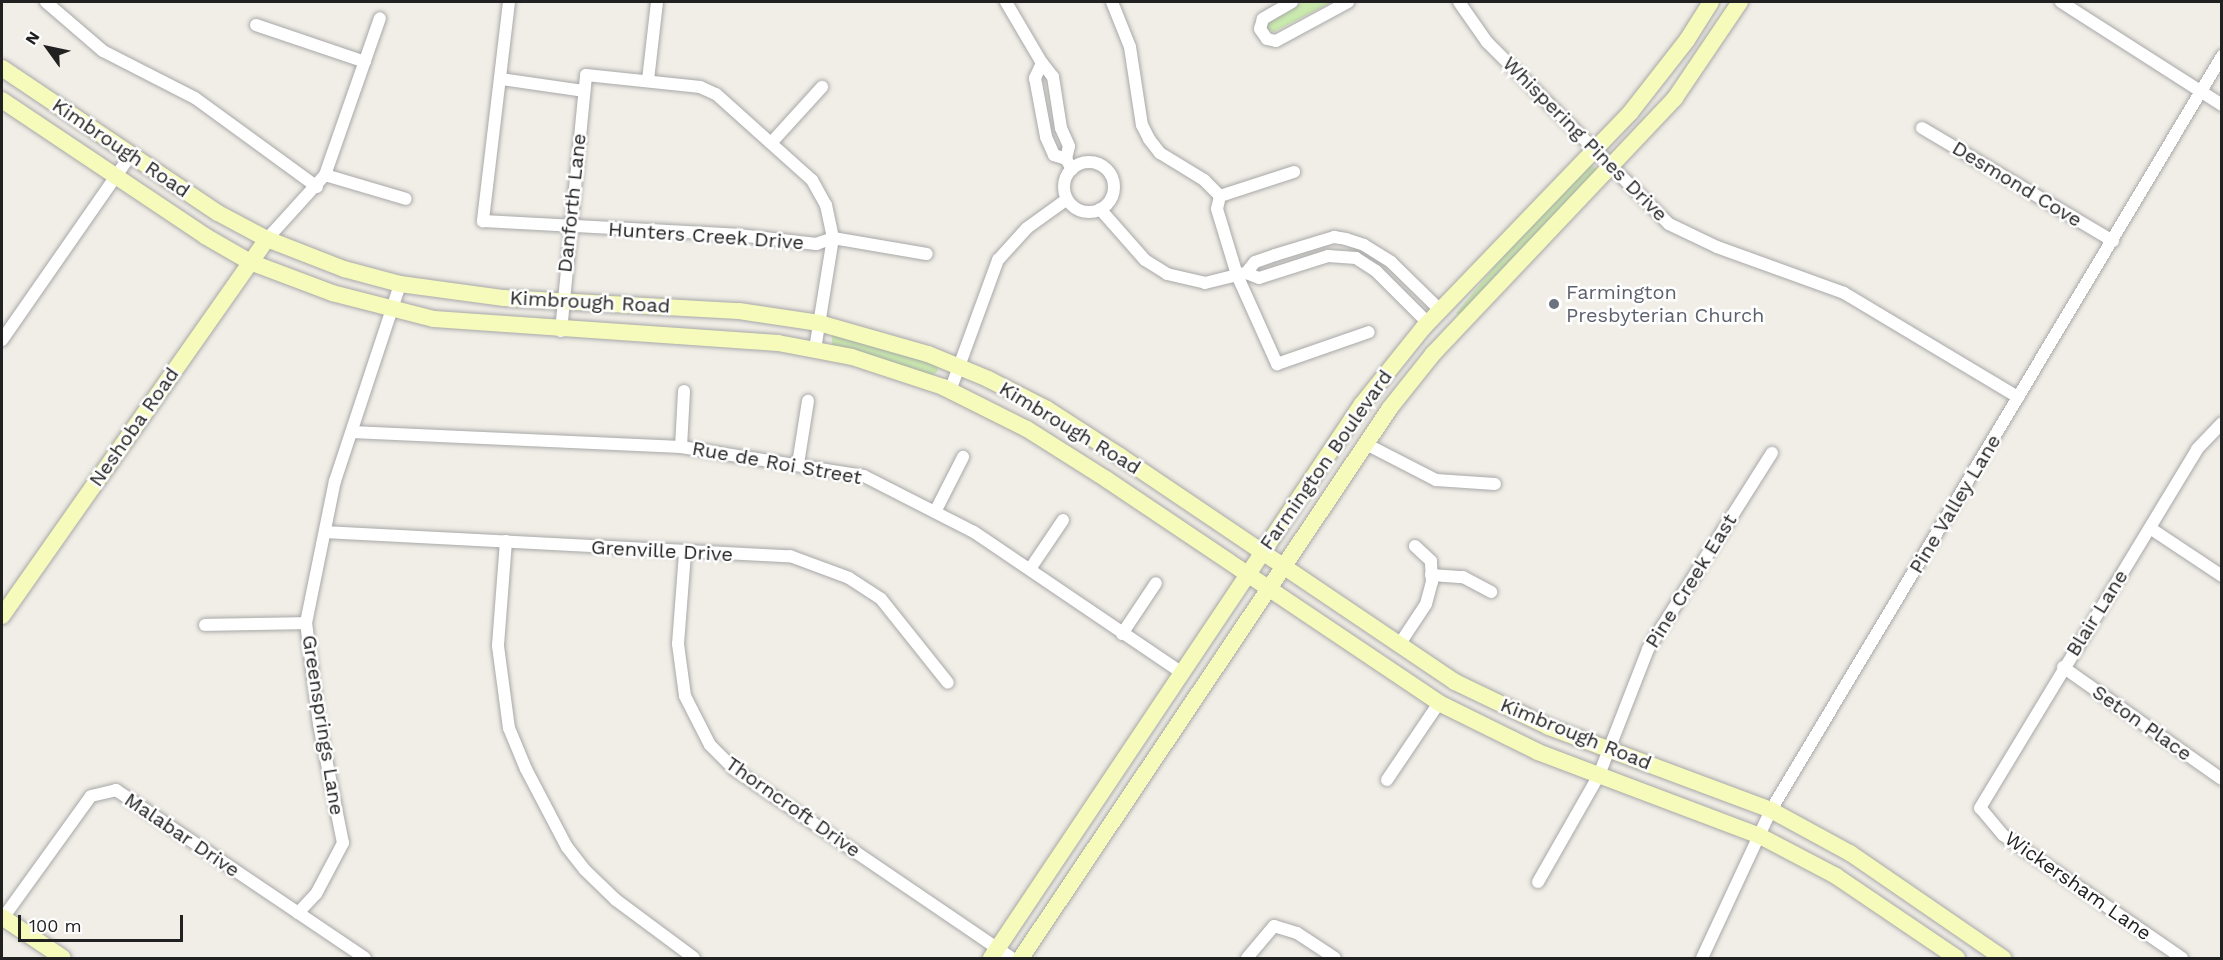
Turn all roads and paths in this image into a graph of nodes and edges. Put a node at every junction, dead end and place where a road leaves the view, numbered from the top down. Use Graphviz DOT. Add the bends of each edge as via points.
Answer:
graph roads {
  1 [pos="45,2"];
  2 [pos="509,2"];
  3 [pos="657,2"];
  4 [pos="1006,2"];
  5 [pos="1112,2"];
  6 [pos="1292,2"];
  7 [pos="1348,2"];
  8 [pos="1460,2"];
  9 [pos="1711,2"];
  10 [pos="1740,2"];
  11 [pos="2061,2"];
  12 [pos="380,18"];
  13 [pos="256,25"];
  14 [pos="2222,56"];
  15 [pos="365,62"];
  16 [pos="1042,63"];
  17 [pos="2,68"];
  18 [pos="501,79"];
  19 [pos="648,80"];
  20 [pos="822,87"];
  21 [pos="584,91"];
  22 [pos="2201,91"];
  23 [pos="2,100"];
  24 [pos="2222,105"];
  25 [pos="1061,126"];
  26 [pos="1922,128"];
  27 [pos="1044,130"];
  28 [pos="771,143"];
  29 [pos="1594,151"];
  30 [pos="130,156"];
  31 [pos="1069,164"];
  32 [pos="1612,169"];
  33 [pos="1294,172"];
  34 [pos="325,175"];
  35 [pos="114,178"];
  36 [pos="317,187"];
  37 [pos="1220,196"];
  38 [pos="406,199"];
  39 [pos="1067,199"];
  40 [pos="1100,209"];
  41 [pos="568,227"];
  42 [pos="267,238"];
  43 [pos="833,238"];
  44 [pos="2113,241"];
  45 [pos="927,254"];
  46 [pos="250,262"];
  47 [pos="1242,274"];
  48 [pos="400,284"];
  49 [pos="562,301"];
  50 [pos="392,311"];
  51 [pos="1449,320"];
  52 [pos="819,323"];
  53 [pos="1428,323"];
  54 [pos="561,331"];
  55 [pos="1369,332"];
  56 [pos="2,340"];
  57 [pos="814,349"];
  58 [pos="960,366"];
  59 [pos="950,391"];
  60 [pos="684,392"];
  61 [pos="2018,398"];
  62 [pos="808,401"];
  63 [pos="2222,423"];
  64 [pos="352,432"];
  65 [pos="1366,444"];
  66 [pos="681,447"];
  67 [pos="1772,453"];
  68 [pos="963,457"];
  69 [pos="798,464"];
  70 [pos="1495,484"];
  71 [pos="935,512"];
  72 [pos="1063,520"];
  73 [pos="2150,528"];
  74 [pos="325,532"];
  75 [pos="506,541"];
  76 [pos="1415,546"];
  77 [pos="685,553"];
  78 [pos="1262,554"];
  79 [pos="1283,567"];
  80 [pos="1030,569"];
  81 [pos="1248,575"];
  82 [pos="1431,575"];
  83 [pos="2222,576"];
  84 [pos="1156,583"];
  85 [pos="1269,590"];
  86 [pos="1491,592"];
  87 [pos="2,616"];
  88 [pos="306,623"];
  89 [pos="205,625"];
  90 [pos="1122,634"];
  91 [pos="1399,645"];
  92 [pos="2063,667"];
  93 [pos="1182,673"];
  94 [pos="948,682"];
  95 [pos="1439,703"];
  96 [pos="1610,749"];
  97 [pos="1599,775"];
  98 [pos="2222,779"];
  99 [pos="1387,780"];
  100 [pos="1980,808"];
  101 [pos="1771,810"];
  102 [pos="1758,835"];
  103 [pos="1538,882"];
  104 [pos="298,913"];
  105 [pos="2,918"];
  106 [pos="994,954"];
  107 [pos="63,958"];
  108 [pos="365,958"];
  109 [pos="694,958"];
  110 [pos="1012,958"];
  111 [pos="1021,958"];
  112 [pos="1247,958"];
  113 [pos="1335,958"];
  114 [pos="1702,958"];
  115 [pos="1957,958"];
  116 [pos="2003,958"];
  117 [pos="2182,958"];
  1 -- 36 [label="street" via="103,51 195,98"];
  2 -- 18 [label="street"];
  3 -- 19 [label="street"];
  4 -- 16 [label="street"];
  5 -- 37 [label="street" via="1130,47 1142,125 1149,139 1160,153 1204,180"];
  6 -- 7 [label="street" via="1263,19 1263,37 1276,41"];
  8 -- 29 [label="street, Whispering Pines Drive" via="1487,42"];
  9 -- 29 [label="street, Farmington Boulevard" via="1653,85"];
  10 -- 32 [label="street, Farmington Boulevard" via="1675,98"];
  11 -- 22 [label="street"];
  12 -- 15 [label="street"];
  13 -- 15 [label="street"];
  14 -- 22 [label="street, Pine Valley Lane"];
  15 -- 34 [label="street"];
  16 -- 25 [label="street" via="1053,77"];
  16 -- 27 [label="street" via="1035,78"];
  17 -- 30 [label="street, Kimbrough Road"];
  18 -- 21 [label="street"];
  18 -- 41 [label="street, Hunters Creek Drive" via="483,221"];
  19 -- 21 [label="street, Danforth Lane" via="586,75"];
  19 -- 28 [label="street" via="700,87 716,94"];
  20 -- 28 [label="street"];
  21 -- 41 [label="street, Danforth Lane"];
  22 -- 24 [label="street"];
  22 -- 44 [label="street, Pine Valley Lane"];
  23 -- 35 [label="street, Kimbrough Road"];
  25 -- 27 [label="street"];
  25 -- 31 [label="street" via="1069,146"];
  26 -- 44 [label="street, Desmond Cove"];
  27 -- 31 [label="street" via="1054,155"];
  28 -- 43 [label="street" via="812,180 830,214"];
  29 -- 32 [label="street, Whispering Pines Drive"];
  29 -- 51 [label="street, Farmington Boulevard" via="1514,233"];
  30 -- 35 [label="street"];
  30 -- 42 [label="street, Kimbrough Road" via="218,213"];
  31 -- 39 [label="street"];
  31 -- 40 [label="street" via="1089,162 1110,174 1114,190"];
  32 -- 51 [label="street, Farmington Boulevard"];
  32 -- 61 [label="street, Whispering Pines Drive" via="1669,224 1717,247 1844,293"];
  33 -- 37 [label="street"];
  34 -- 36 [label="street"];
  34 -- 38 [label="street"];
  35 -- 46 [label="street, Kimbrough Road"];
  35 -- 56 [label="street"];
  36 -- 42 [label="street"];
  37 -- 47 [label="street" via="1217,209"];
  39 -- 40 [label="street" via="1084,212"];
  39 -- 58 [label="street" via="1027,228 998,260"];
  40 -- 47 [label="street" via="1145,260 1167,274 1205,283"];
  41 -- 43 [label="street, Hunters Creek Drive" via="738,235 816,244"];
  41 -- 49 [label="street, Danforth Lane"];
  42 -- 46 [label="street, Neshoba Road"];
  42 -- 48 [label="street, Kimbrough Road" via="344,269"];
  43 -- 45 [label="street, Hunters Creek Drive"];
  43 -- 52 [label="street"];
  44 -- 61 [label="street, Pine Valley Lane"];
  46 -- 50 [label="street, Kimbrough Road"];
  46 -- 87 [label="street, Neshoba Road"];
  47 -- 51 [label="street" via="1255,262 1275,255 1334,237 1346,239 1391,262"];
  47 -- 53 [label="street" via="1259,278 1329,256 1356,258 1376,271"];
  47 -- 55 [label="street" via="1277,364"];
  48 -- 49 [label="street, Kimbrough Road"];
  48 -- 50 [label="street, Greensprings Lane"];
  49 -- 52 [label="street, Kimbrough Road" via="739,311"];
  49 -- 54 [label="street, Danforth Lane"];
  50 -- 54 [label="street, Kimbrough Road"];
  50 -- 64 [label="street, Greensprings Lane"];
  51 -- 53 [label="street, Farmington Boulevard"];
  51 -- 65 [label="street, Farmington Boulevard"];
  52 -- 57 [label="street"];
  52 -- 58 [label="street, Kimbrough Road" via="865,333"];
  53 -- 78 [label="street, Farmington Boulevard" via="1362,404"];
  54 -- 57 [label="street, Kimbrough Road" via="778,343"];
  57 -- 59 [label="street, Kimbrough Road"];
  58 -- 59 [label="street"];
  58 -- 78 [label="street, Kimbrough Road" via="1047,409"];
  59 -- 81 [label="street, Kimbrough Road" via="1027,429"];
  60 -- 66 [label="street"];
  61 -- 101 [label="street, Pine Valley Lane"];
  62 -- 69 [label="street"];
  63 -- 73 [label="street, Blair Lane" via="2197,449"];
  64 -- 66 [label="street, Rue de Roi Street"];
  64 -- 74 [label="street, Greensprings Lane" via="335,481"];
  65 -- 70 [label="street" via="1436,480"];
  65 -- 79 [label="street, Farmington Boulevard"];
  66 -- 69 [label="street, Rue de Roi Street"];
  67 -- 96 [label="street, Pine Creek East" via="1648,649"];
  68 -- 71 [label="street"];
  69 -- 71 [label="street, Rue de Roi Street" via="864,476"];
  71 -- 80 [label="street, Rue de Roi Street"];
  72 -- 80 [label="street"];
  73 -- 83 [label="street"];
  73 -- 92 [label="street, Blair Lane"];
  74 -- 75 [label="street, Grenville Drive"];
  74 -- 88 [label="street, Greensprings Lane"];
  75 -- 77 [label="street, Grenville Drive"];
  75 -- 109 [label="street" via="498,646 509,728 526,770 567,847 585,870 629,911"];
  76 -- 82 [label="street" via="1431,561"];
  77 -- 94 [label="street, Grenville Drive" via="790,556 849,578 881,599"];
  77 -- 106 [label="street, Thorncroft Drive" via="678,644 685,696 710,746 735,770"];
  78 -- 79 [label="street, Kimbrough Road"];
  78 -- 81 [label="street, Farmington Boulevard"];
  79 -- 85 [label="street, Farmington Boulevard"];
  79 -- 91 [label="street, Kimbrough Road"];
  80 -- 90 [label="street, Rue de Roi Street"];
  81 -- 85 [label="street, Kimbrough Road"];
  81 -- 93 [label="street, Farmington Boulevard"];
  82 -- 86 [label="street" via="1463,577"];
  82 -- 91 [label="street" via="1426,604"];
  84 -- 90 [label="street"];
  85 -- 95 [label="street, Kimbrough Road"];
  85 -- 111 [label="street, Farmington Boulevard"];
  88 -- 89 [label="street"];
  88 -- 104 [label="street, Greensprings Lane" via="319,724 343,843 316,894"];
  90 -- 93 [label="street, Rue de Roi Street"];
  91 -- 96 [label="street, Kimbrough Road" via="1455,682 1549,728"];
  92 -- 98 [label="street, Seton Place"];
  92 -- 100 [label="street, Blair Lane"];
  93 -- 106 [label="street, Farmington Boulevard"];
  95 -- 97 [label="street, Kimbrough Road" via="1538,752"];
  95 -- 99 [label="street"];
  96 -- 97 [label="street, Pine Creek East"];
  96 -- 101 [label="street, Kimbrough Road"];
  97 -- 102 [label="street, Kimbrough Road"];
  97 -- 103 [label="street, Pine Creek East"];
  100 -- 117 [label="street, Wickersham Lane" via="2003,835"];
  101 -- 102 [label="street, Pine Valley Lane"];
  101 -- 116 [label="street, Kimbrough Road" via="1850,854"];
  102 -- 114 [label="street, Pine Valley Lane"];
  102 -- 115 [label="street, Kimbrough Road" via="1836,876"];
  104 -- 105 [label="street, Malabar Drive" via="116,790 91,796"];
  104 -- 108 [label="street, Malabar Drive"];
  105 -- 107 [label="street"];
  106 -- 110 [label="street, Thorncroft Drive"];
  112 -- 113 [label="street" via="1274,926 1297,933"];
}
